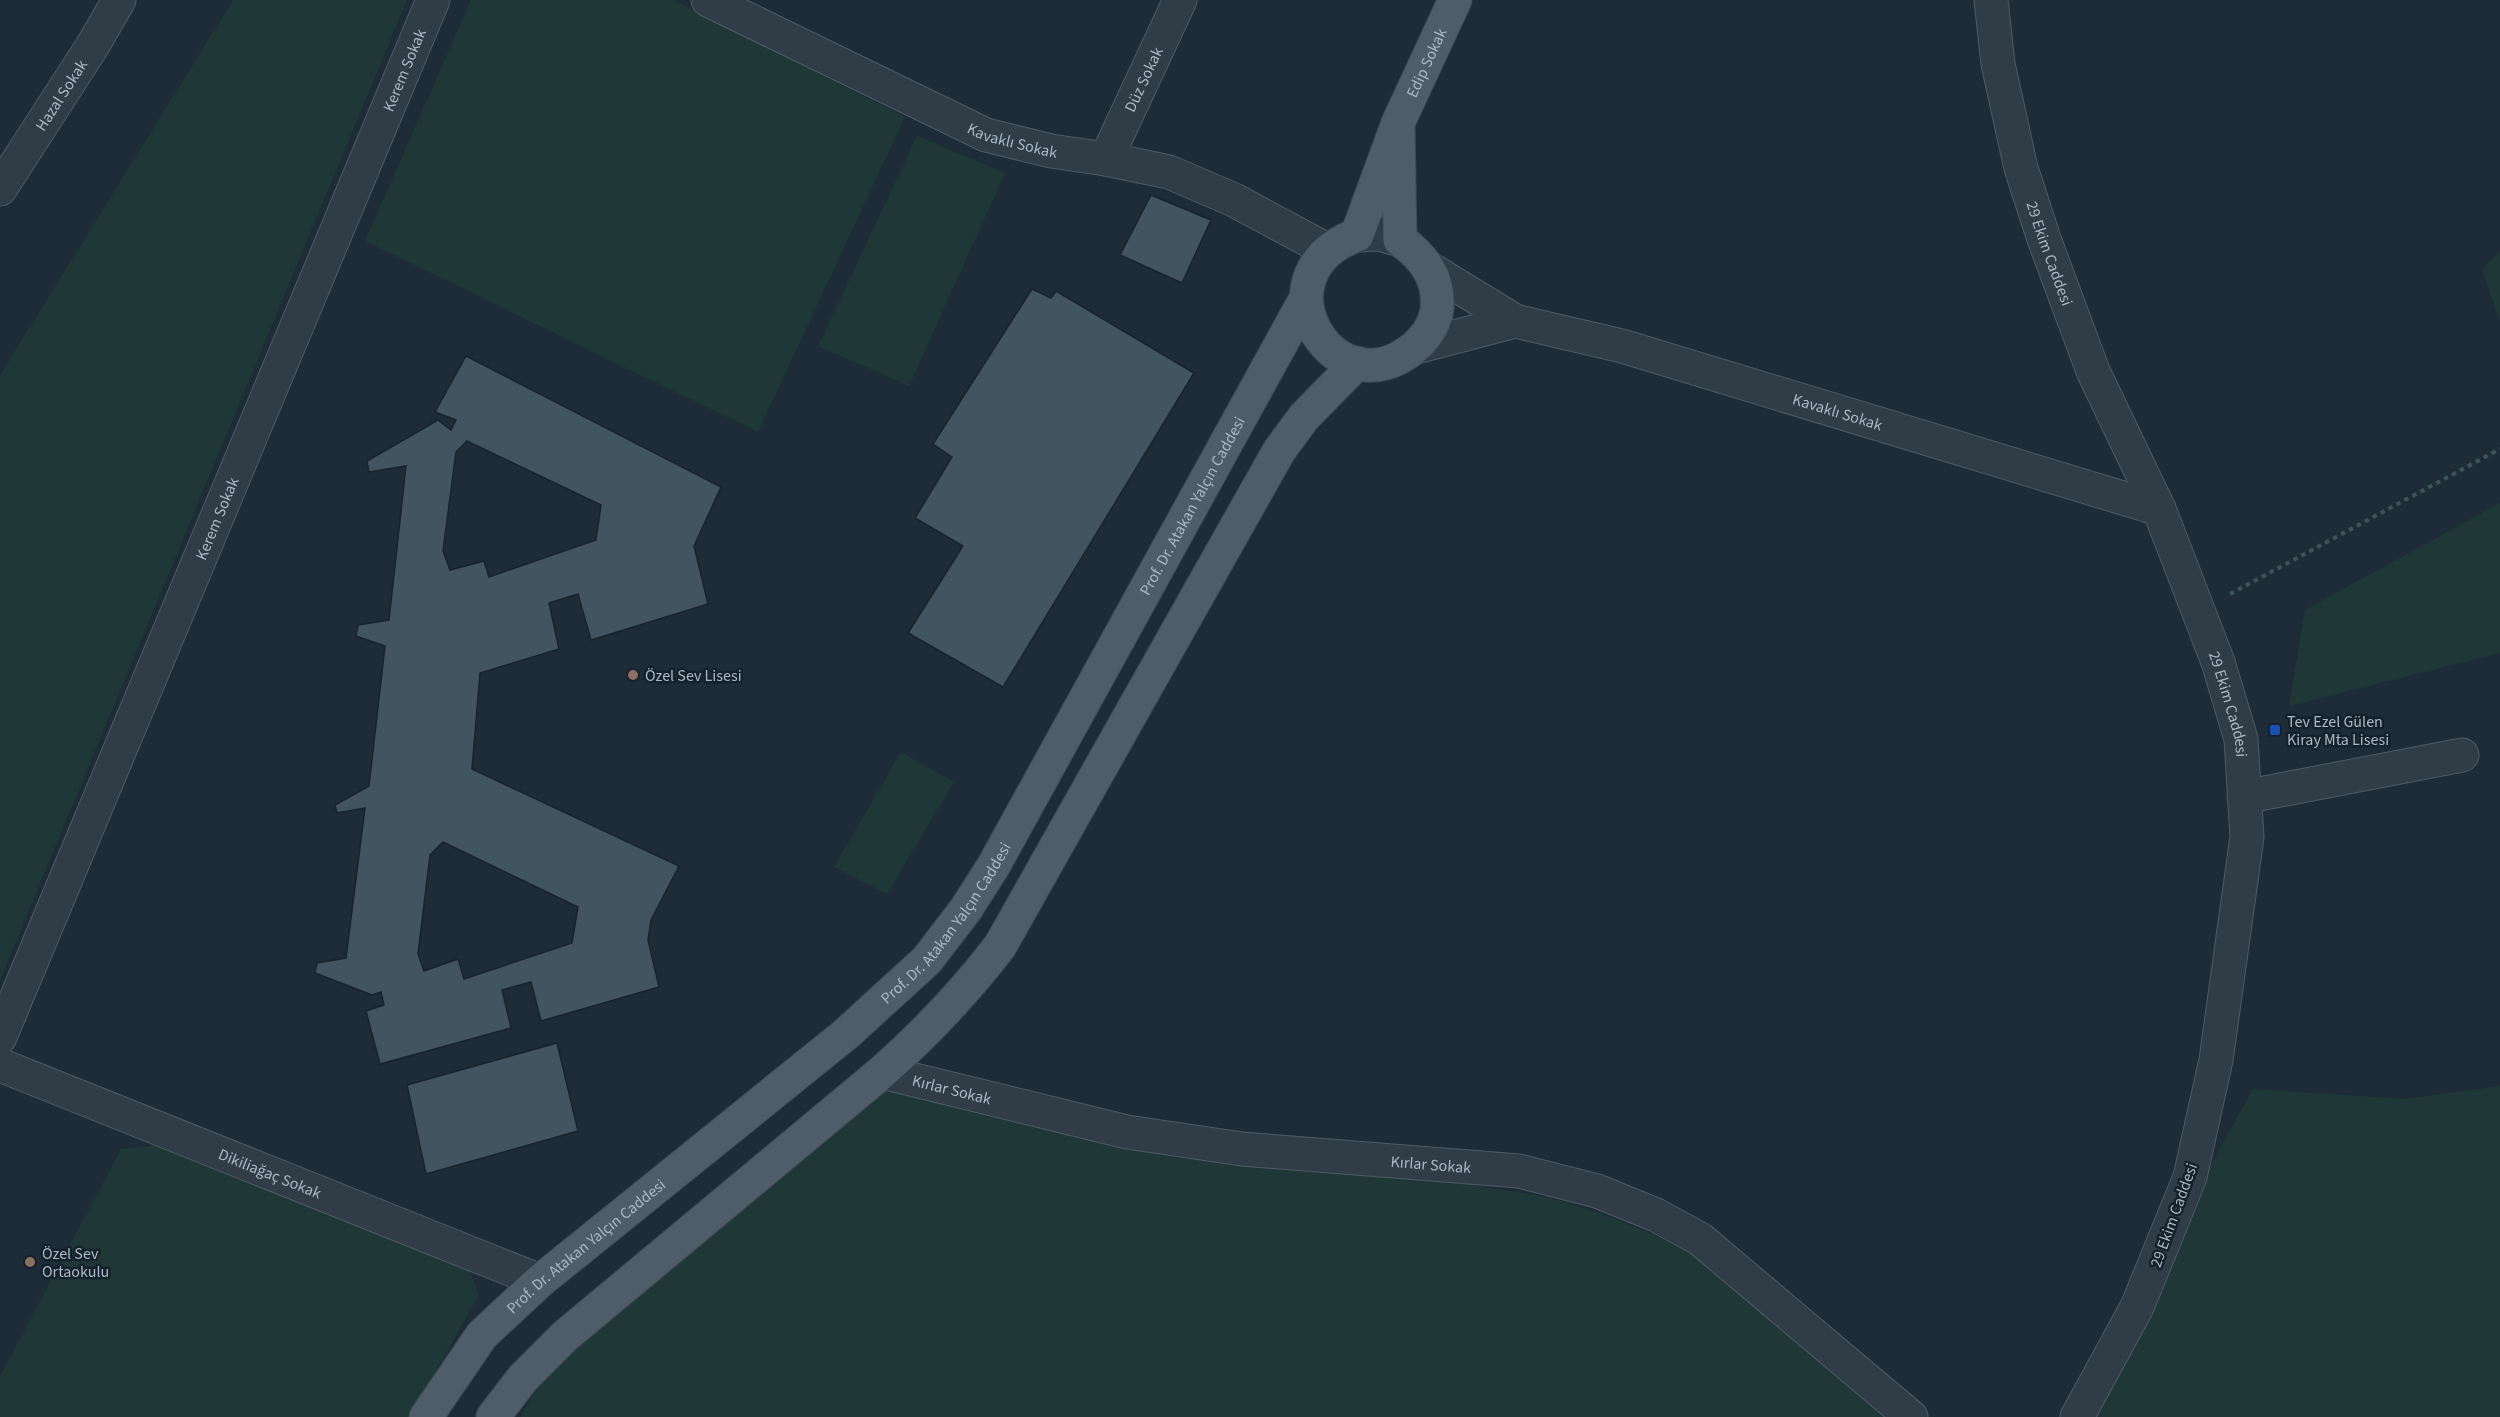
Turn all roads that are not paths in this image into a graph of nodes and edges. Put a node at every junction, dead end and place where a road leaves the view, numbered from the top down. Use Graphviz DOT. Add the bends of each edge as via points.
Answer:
graph roads {
  1 [pos="119,0"];
  2 [pos="434,0"];
  3 [pos="708,0"];
  4 [pos="1180,0"];
  5 [pos="1455,0"];
  6 [pos="1991,0"];
  7 [pos="753,9"];
  8 [pos="1398,123"];
  9 [pos="1106,159"];
  10 [pos="0,189"];
  11 [pos="1357,235"];
  12 [pos="1400,240"];
  13 [pos="1328,250"];
  14 [pos="1430,269"];
  15 [pos="1305,300"];
  16 [pos="1515,321"];
  17 [pos="1416,347"];
  18 [pos="1357,363"];
  19 [pos="2159,509"];
  20 [pos="2462,755"];
  21 [pos="2244,797"];
  22 [pos="0,1037"];
  23 [pos="0,1065"];
  24 [pos="882,1072"];
  25 [pos="540,1281"];
  26 [pos="426,1417"];
  27 [pos="493,1417"];
  28 [pos="1911,1417"];
  29 [pos="2077,1417"];
  1 -- 10 [label="street, Hazal Sokak"];
  2 -- 22 [label="street, Kerem Sokak"];
  3 -- 7 [label="street, Kavaklı Sokak"];
  4 -- 9 [label="street, Düz Sokak"];
  5 -- 8 [label="main road, Edip Sokak"];
  6 -- 19 [label="street, 29 Ekim Caddesi" via="2001,75 2021,168 2044,239 2094,371"];
  7 -- 9 [label="street, Kavaklı Sokak" via="986,135"];
  8 -- 11 [label="main road, Edip Sokak"];
  8 -- 12 [label="main road"];
  9 -- 13 [label="street, Kavaklı Sokak" via="1169,172 1234,200"];
  11 -- 12 [label="street" via="1379,234"];
  11 -- 13 [label="main road"];
  12 -- 14 [label="main road" via="1417,252"];
  13 -- 15 [label="main road" via="1308,281"];
  14 -- 16 [label="street"];
  14 -- 17 [label="main road" via="1437,310 1430,330"];
  15 -- 18 [label="main road" via="1320,341 1336,355"];
  15 -- 25 [label="main road, Prof. Dr. Atakan Yalçın Caddesi" via="994,866 927,960 846,1034"];
  16 -- 17 [label="street"];
  16 -- 19 [label="street, Kavaklı Sokak" via="1622,346"];
  17 -- 18 [label="main road" via="1399,359 1378,365"];
  18 -- 24 [label="main road" via="1304,417 1279,451 1000,946 927,1032"];
  19 -- 21 [label="street, 29 Ekim Caddesi" via="2218,662 2241,739"];
  20 -- 21 [label="street"];
  21 -- 29 [label="street, 29 Ekim Caddesi" via="2247,837 2236,933 2216,1060 2190,1177 2138,1307"];
  23 -- 25 [label="street, Dikiliağaç Sokak"];
  24 -- 27 [label="main road" via="565,1336 523,1378"];
  24 -- 28 [label="street, Kırlar Sokak" via="1127,1132 1242,1149 1519,1171 1597,1191 1656,1215 1700,1239"];
  25 -- 26 [label="main road, Prof. Dr. Atakan Yalçın Caddesi" via="482,1335"];
}
